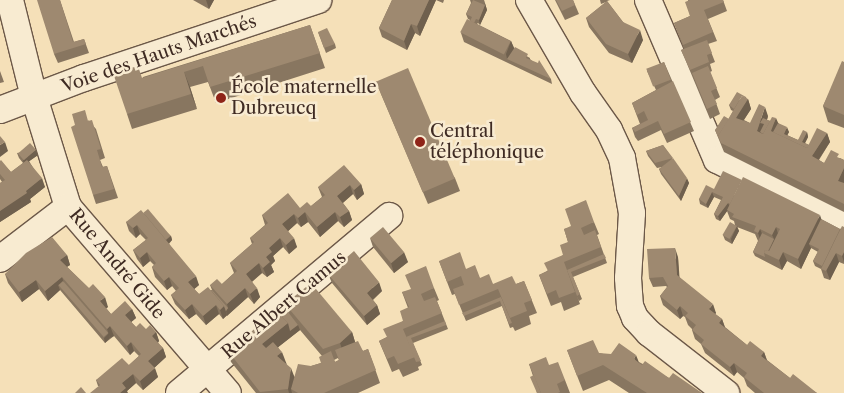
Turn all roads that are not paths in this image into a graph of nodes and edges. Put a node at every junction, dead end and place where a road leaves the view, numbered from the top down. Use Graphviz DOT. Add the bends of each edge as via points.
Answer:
graph roads {
  1 [pos="10,0"];
  2 [pos="318,0"];
  3 [pos="529,0"];
  4 [pos="648,0"];
  5 [pos="34,97"];
  6 [pos="0,110"];
  7 [pos="68,208"];
  8 [pos="388,216"];
  9 [pos="844,223"];
  10 [pos="0,259"];
  11 [pos="207,369"];
  12 [pos="180,393"];
  13 [pos="228,393"];
  14 [pos="726,393"];
  1 -- 5 [label="street, Rue André Gide"];
  2 -- 5 [label="street, Voie des Hauts Marchés"];
  3 -- 14 [label="street" via="583,94 609,130 622,158 632,213 628,278 630,306 635,318 649,333"];
  4 -- 9 [label="street" via="717,160"];
  5 -- 6 [label="street, Voie des Hauts Marchés"];
  5 -- 7 [label="street, Rue André Gide"];
  7 -- 10 [label="street"];
  7 -- 11 [label="street, Rue André Gide"];
  8 -- 11 [label="street, Rue Albert Camus"];
  11 -- 12 [label="street, Rue Albert Camus"];
  11 -- 13 [label="street, Rue André Gide"];
}
